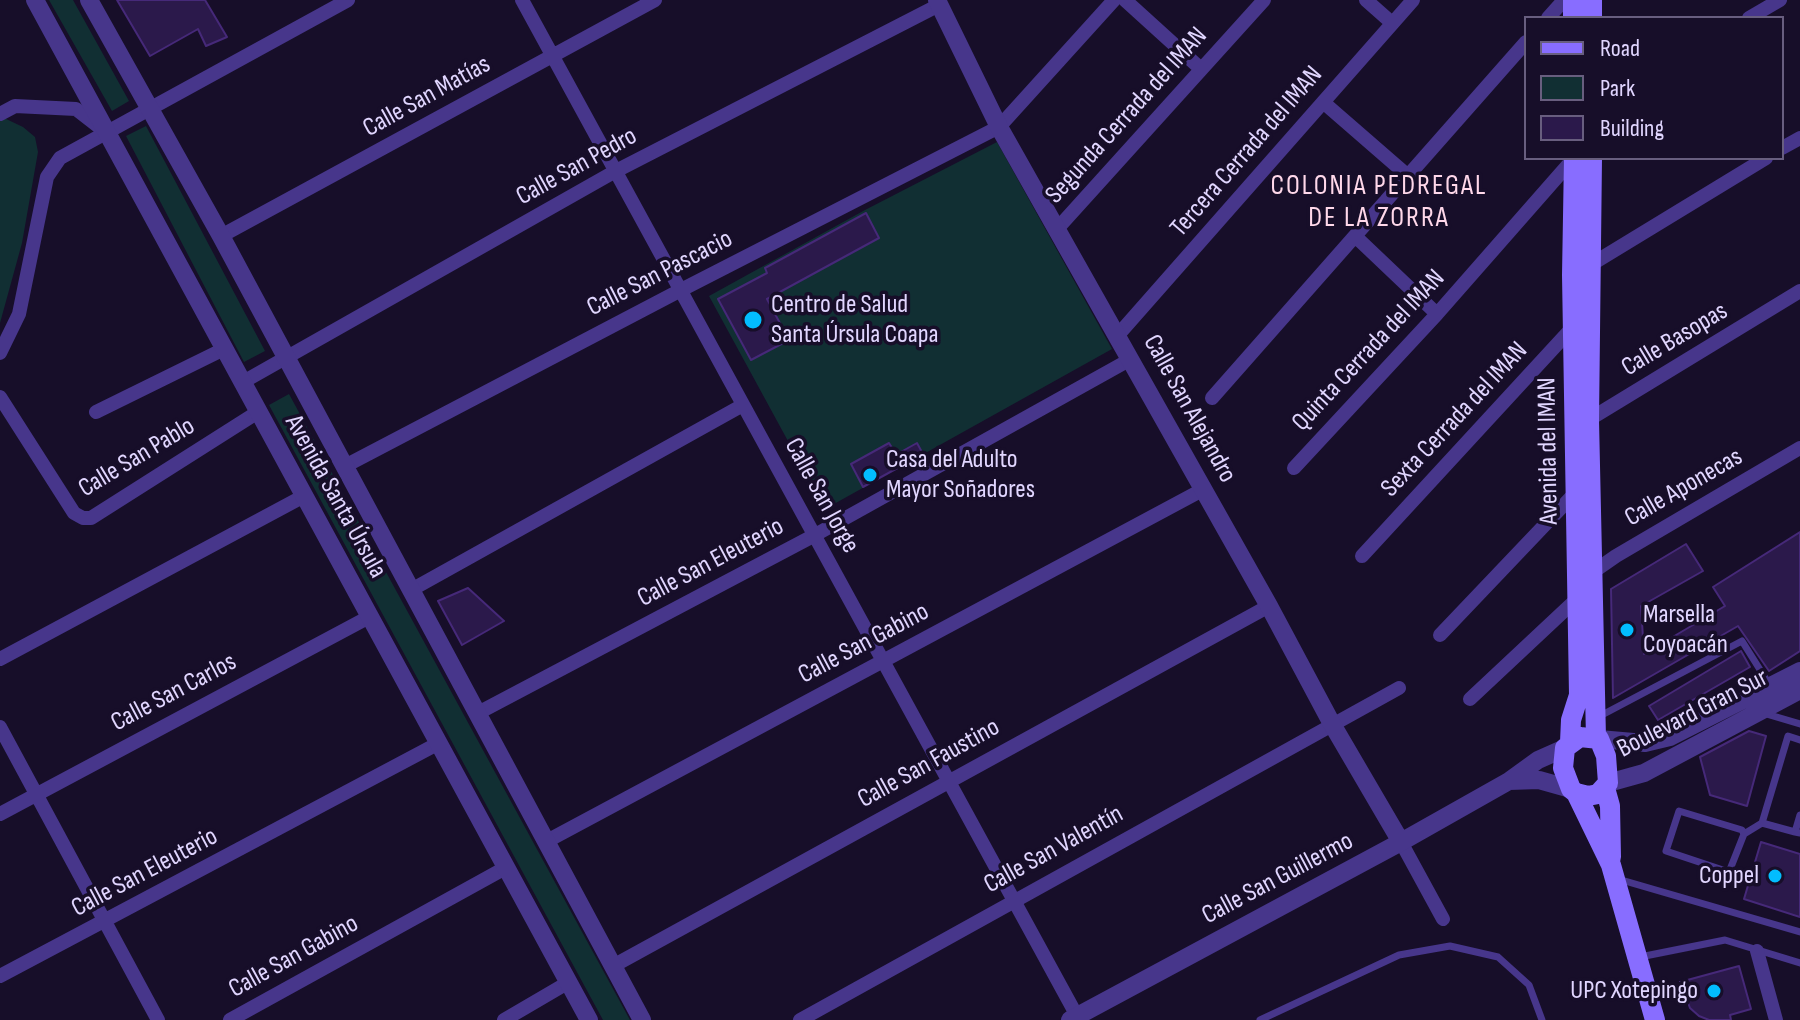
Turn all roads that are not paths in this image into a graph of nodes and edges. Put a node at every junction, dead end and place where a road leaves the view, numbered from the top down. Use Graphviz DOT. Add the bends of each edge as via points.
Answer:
graph roads {
  1 [pos="35,0"];
  2 [pos="89,0"];
  3 [pos="348,0"];
  4 [pos="522,0"];
  5 [pos="655,0"];
  6 [pos="1114,0"];
  7 [pos="1125,0"];
  8 [pos="1264,0"];
  9 [pos="1366,0"];
  10 [pos="1413,0"];
  11 [pos="1564,0"];
  12 [pos="1780,0"];
  13 [pos="938,2"];
  14 [pos="1550,16"];
  15 [pos="1752,16"];
  16 [pos="1392,23"];
  17 [pos="1524,44"];
  18 [pos="552,56"];
  19 [pos="1201,69"];
  20 [pos="1323,102"];
  21 [pos="149,109"];
  22 [pos="0,114"];
  23 [pos="999,127"];
  24 [pos="106,133"];
  25 [pos="1572,160"];
  26 [pos="1574,160"];
  27 [pos="1592,160"];
  28 [pos="1763,160"];
  29 [pos="614,172"];
  30 [pos="1407,175"];
  31 [pos="1057,229"];
  32 [pos="221,236"];
  33 [pos="1355,236"];
  34 [pos="1581,270"];
  35 [pos="681,290"];
  36 [pos="1800,291"];
  37 [pos="1437,314"];
  38 [pos="1581,326"];
  39 [pos="1118,335"];
  40 [pos="224,349"];
  41 [pos="0,353"];
  42 [pos="285,356"];
  43 [pos="1131,359"];
  44 [pos="243,382"];
  45 [pos="0,397"];
  46 [pos="1212,398"];
  47 [pos="743,405"];
  48 [pos="96,412"];
  49 [pos="258,412"];
  50 [pos="1582,424"];
  51 [pos="1800,448"];
  52 [pos="345,466"];
  53 [pos="1294,468"];
  54 [pos="1204,489"];
  55 [pos="1583,490"];
  56 [pos="304,496"];
  57 [pos="815,535"];
  58 [pos="1362,556"];
  59 [pos="1593,572"];
  60 [pos="411,590"];
  61 [pos="1578,599"];
  62 [pos="1269,606"];
  63 [pos="371,616"];
  64 [pos="1440,635"];
  65 [pos="0,659"];
  66 [pos="883,660"];
  67 [pos="1800,671"];
  68 [pos="1770,686"];
  69 [pos="1399,688"];
  70 [pos="1797,694"];
  71 [pos="1470,699"];
  72 [pos="1757,711"];
  73 [pos="478,713"];
  74 [pos="1332,724"];
  75 [pos="1800,724"];
  76 [pos="0,727"];
  77 [pos="1598,731"];
  78 [pos="1800,740"];
  79 [pos="439,743"];
  80 [pos="1568,745"];
  81 [pos="950,779"];
  82 [pos="1509,781"];
  83 [pos="1607,785"];
  84 [pos="1574,791"];
  85 [pos="36,794"];
  86 [pos="0,814"];
  87 [pos="1800,815"];
  88 [pos="1762,823"];
  89 [pos="1798,832"];
  90 [pos="1744,834"];
  91 [pos="547,841"];
  92 [pos="1401,842"];
  93 [pos="507,867"];
  94 [pos="1613,871"];
  95 [pos="1015,900"];
  96 [pos="1443,919"];
  97 [pos="105,922"];
  98 [pos="1800,932"];
  99 [pos="1757,951"];
  100 [pos="1637,957"];
  101 [pos="1800,963"];
  102 [pos="613,966"];
  103 [pos="0,976"];
  104 [pos="569,982"];
  105 [pos="1074,1018"];
  106 [pos="158,1020"];
  107 [pos="230,1020"];
  108 [pos="504,1020"];
  109 [pos="589,1020"];
  110 [pos="642,1020"];
  111 [pos="800,1020"];
  112 [pos="1260,1020"];
  113 [pos="1542,1020"];
  114 [pos="1655,1020"];
  115 [pos="1776,1020"];
  1 -- 24 [label="street, Avenida Santa Úrsula"];
  2 -- 21 [label="street, Avenida Santa Úrsula"];
  3 -- 21 [label="street"];
  4 -- 18 [label="street, Calle San Jorge"];
  5 -- 18 [label="street, Calle San Matías"];
  6 -- 23 [label="street"];
  7 -- 19 [label="street"];
  8 -- 19 [label="street, Segunda Cerrada del IMAN"];
  9 -- 16 [label="street"];
  10 -- 16 [label="street, Tercera Cerrada del IMAN"];
  11 -- 14 [label="street"];
  12 -- 15 [label="street"];
  13 -- 23 [label="street, Calle San Alejandro"];
  13 -- 29 [label="street, Calle San Pedro"];
  16 -- 20 [label="street, Tercera Cerrada del IMAN"];
  17 -- 30 [label="street"];
  18 -- 29 [label="street, Calle San Jorge"];
  18 -- 32 [label="street, Calle San Matías"];
  19 -- 31 [label="street, Segunda Cerrada del IMAN"];
  20 -- 30 [label="street"];
  20 -- 39 [label="street, Tercera Cerrada del IMAN"];
  21 -- 24 [label="street"];
  21 -- 32 [label="street, Avenida Santa Úrsula"];
  22 -- 24 [label="street" via="15,106 76,109"];
  23 -- 31 [label="street, Calle San Alejandro"];
  23 -- 35 [label="street, Calle San Pascacio"];
  24 -- 40 [label="street, Avenida Santa Úrsula"];
  24 -- 41 [label="street" via="60,158 47,177 19,314"];
  25 -- 37 [label="street, Quinta Cerrada del IMAN"];
  26 -- 34 [label="main road, Avenida del IMAN"];
  27 -- 34 [label="main road, Avenida del IMAN"];
  28 -- 34 [label="street"];
  29 -- 35 [label="street, Calle San Jorge"];
  29 -- 42 [label="street, Calle San Pedro"];
  30 -- 33 [label="street"];
  31 -- 39 [label="street, Calle San Alejandro"];
  32 -- 42 [label="street, Avenida Santa Úrsula"];
  33 -- 37 [label="street"];
  33 -- 46 [label="street"];
  34 -- 38 [label="main road, Avenida del IMAN"];
  35 -- 47 [label="street, Calle San Jorge"];
  35 -- 52 [label="street, Calle San Pascacio"];
  36 -- 50 [label="street, Calle Basopas"];
  37 -- 53 [label="street, Quinta Cerrada del IMAN"];
  38 -- 50 [label="main road, Avenida del IMAN"];
  38 -- 58 [label="street, Sexta Cerrada del IMAN"];
  39 -- 43 [label="street, Calle San Alejandro"];
  40 -- 44 [label="street, Avenida Santa Úrsula"];
  40 -- 48 [label="street"];
  42 -- 44 [label="street, Calle San Pedro"];
  42 -- 52 [label="street, Avenida Santa Úrsula"];
  43 -- 54 [label="street, Calle San Alejandro"];
  43 -- 57 [label="street, Calle San Eleuterio"];
  44 -- 49 [label="street, Avenida Santa Úrsula"];
  45 -- 49 [label="street, Calle San Pablo" via="74,513 83,518 91,518"];
  47 -- 57 [label="street, Calle San Jorge"];
  47 -- 60 [label="street"];
  49 -- 56 [label="street, Avenida Santa Úrsula"];
  50 -- 55 [label="main road, Avenida del IMAN"];
  51 -- 59 [label="street, Calle Aponecas"];
  52 -- 60 [label="street, Avenida Santa Úrsula"];
  54 -- 62 [label="street, Calle San Alejandro"];
  54 -- 66 [label="street, Calle San Gabino"];
  55 -- 59 [label="main road, Avenida del IMAN"];
  55 -- 61 [label="main road, Avenida del IMAN"];
  55 -- 64 [label="street"];
  56 -- 63 [label="street, Avenida Santa Úrsula"];
  56 -- 65 [label="street"];
  57 -- 66 [label="street, Calle San Jorge"];
  57 -- 73 [label="street, Calle San Eleuterio"];
  59 -- 61 [label="street"];
  59 -- 77 [label="main road, Avenida del IMAN"];
  60 -- 73 [label="street, Avenida Santa Úrsula"];
  61 -- 71 [label="street"];
  61 -- 80 [label="main road, Avenida del IMAN" via="1579,695"];
  62 -- 74 [label="street, Calle San Alejandro"];
  62 -- 81 [label="street, Calle San Faustino"];
  63 -- 79 [label="street, Avenida Santa Úrsula"];
  63 -- 85 [label="street, Calle San Carlos"];
  66 -- 81 [label="street, Calle San Jorge"];
  66 -- 91 [label="street, Calle San Gabino"];
  67 -- 68 [label="street, Boulevard Gran Sur"];
  68 -- 77 [label="street, Boulevard Gran Sur" via="1670,737 1645,743"];
  68 -- 77 [label="lane" via="1742,641"];
  69 -- 74 [label="street, Calle San Valentín"];
  70 -- 72 [label="street, Boulevard Gran Sur"];
  72 -- 75 [label="lane"];
  72 -- 83 [label="street, Boulevard Gran Sur" via="1644,773"];
  73 -- 91 [label="street, Avenida Santa Úrsula"];
  74 -- 92 [label="street, Calle San Alejandro"];
  74 -- 95 [label="street, Calle San Valentín"];
  76 -- 85 [label="street"];
  77 -- 80 [label="main road"];
  77 -- 83 [label="main road"];
  78 -- 88 [label="lane" via="1788,736"];
  79 -- 93 [label="street, Avenida Santa Úrsula"];
  79 -- 97 [label="street, Calle San Eleuterio"];
  80 -- 82 [label="street, Calle San Guillermo"];
  80 -- 84 [label="main road" via="1563,768"];
  81 -- 95 [label="street, Calle San Jorge"];
  81 -- 102 [label="street, Calle San Faustino"];
  82 -- 84 [label="street" via="1539,780"];
  82 -- 92 [label="street, Calle San Guillermo"];
  83 -- 84 [label="main road" via="1588,796"];
  83 -- 94 [label="main road"];
  84 -- 94 [label="main road"];
  85 -- 86 [label="street, Calle San Carlos"];
  85 -- 97 [label="street"];
  87 -- 89 [label="lane"];
  88 -- 89 [label="lane"];
  88 -- 90 [label="lane"];
  90 -- 90 [label="lane" via="1729,872 1666,851 1679,811"];
  91 -- 102 [label="street, Avenida Santa Úrsula"];
  92 -- 96 [label="street"];
  92 -- 105 [label="street, Calle San Guillermo"];
  93 -- 104 [label="street, Avenida Santa Úrsula"];
  93 -- 107 [label="street, Calle San Gabino"];
  94 -- 98 [label="lane"];
  94 -- 100 [label="main road"];
  95 -- 105 [label="street, Calle San Jorge"];
  95 -- 111 [label="street, Calle San Valentín"];
  97 -- 103 [label="street, Calle San Eleuterio"];
  97 -- 106 [label="street"];
  99 -- 100 [label="lane" via="1725,940"];
  99 -- 101 [label="lane"];
  99 -- 115 [label="street"];
  100 -- 114 [label="main road"];
  102 -- 110 [label="street, Avenida Santa Úrsula"];
  104 -- 108 [label="street"];
  104 -- 109 [label="street, Avenida Santa Úrsula"];
  112 -- 113 [label="lane" via="1399,955 1450,946 1498,957 1529,985"];
}
